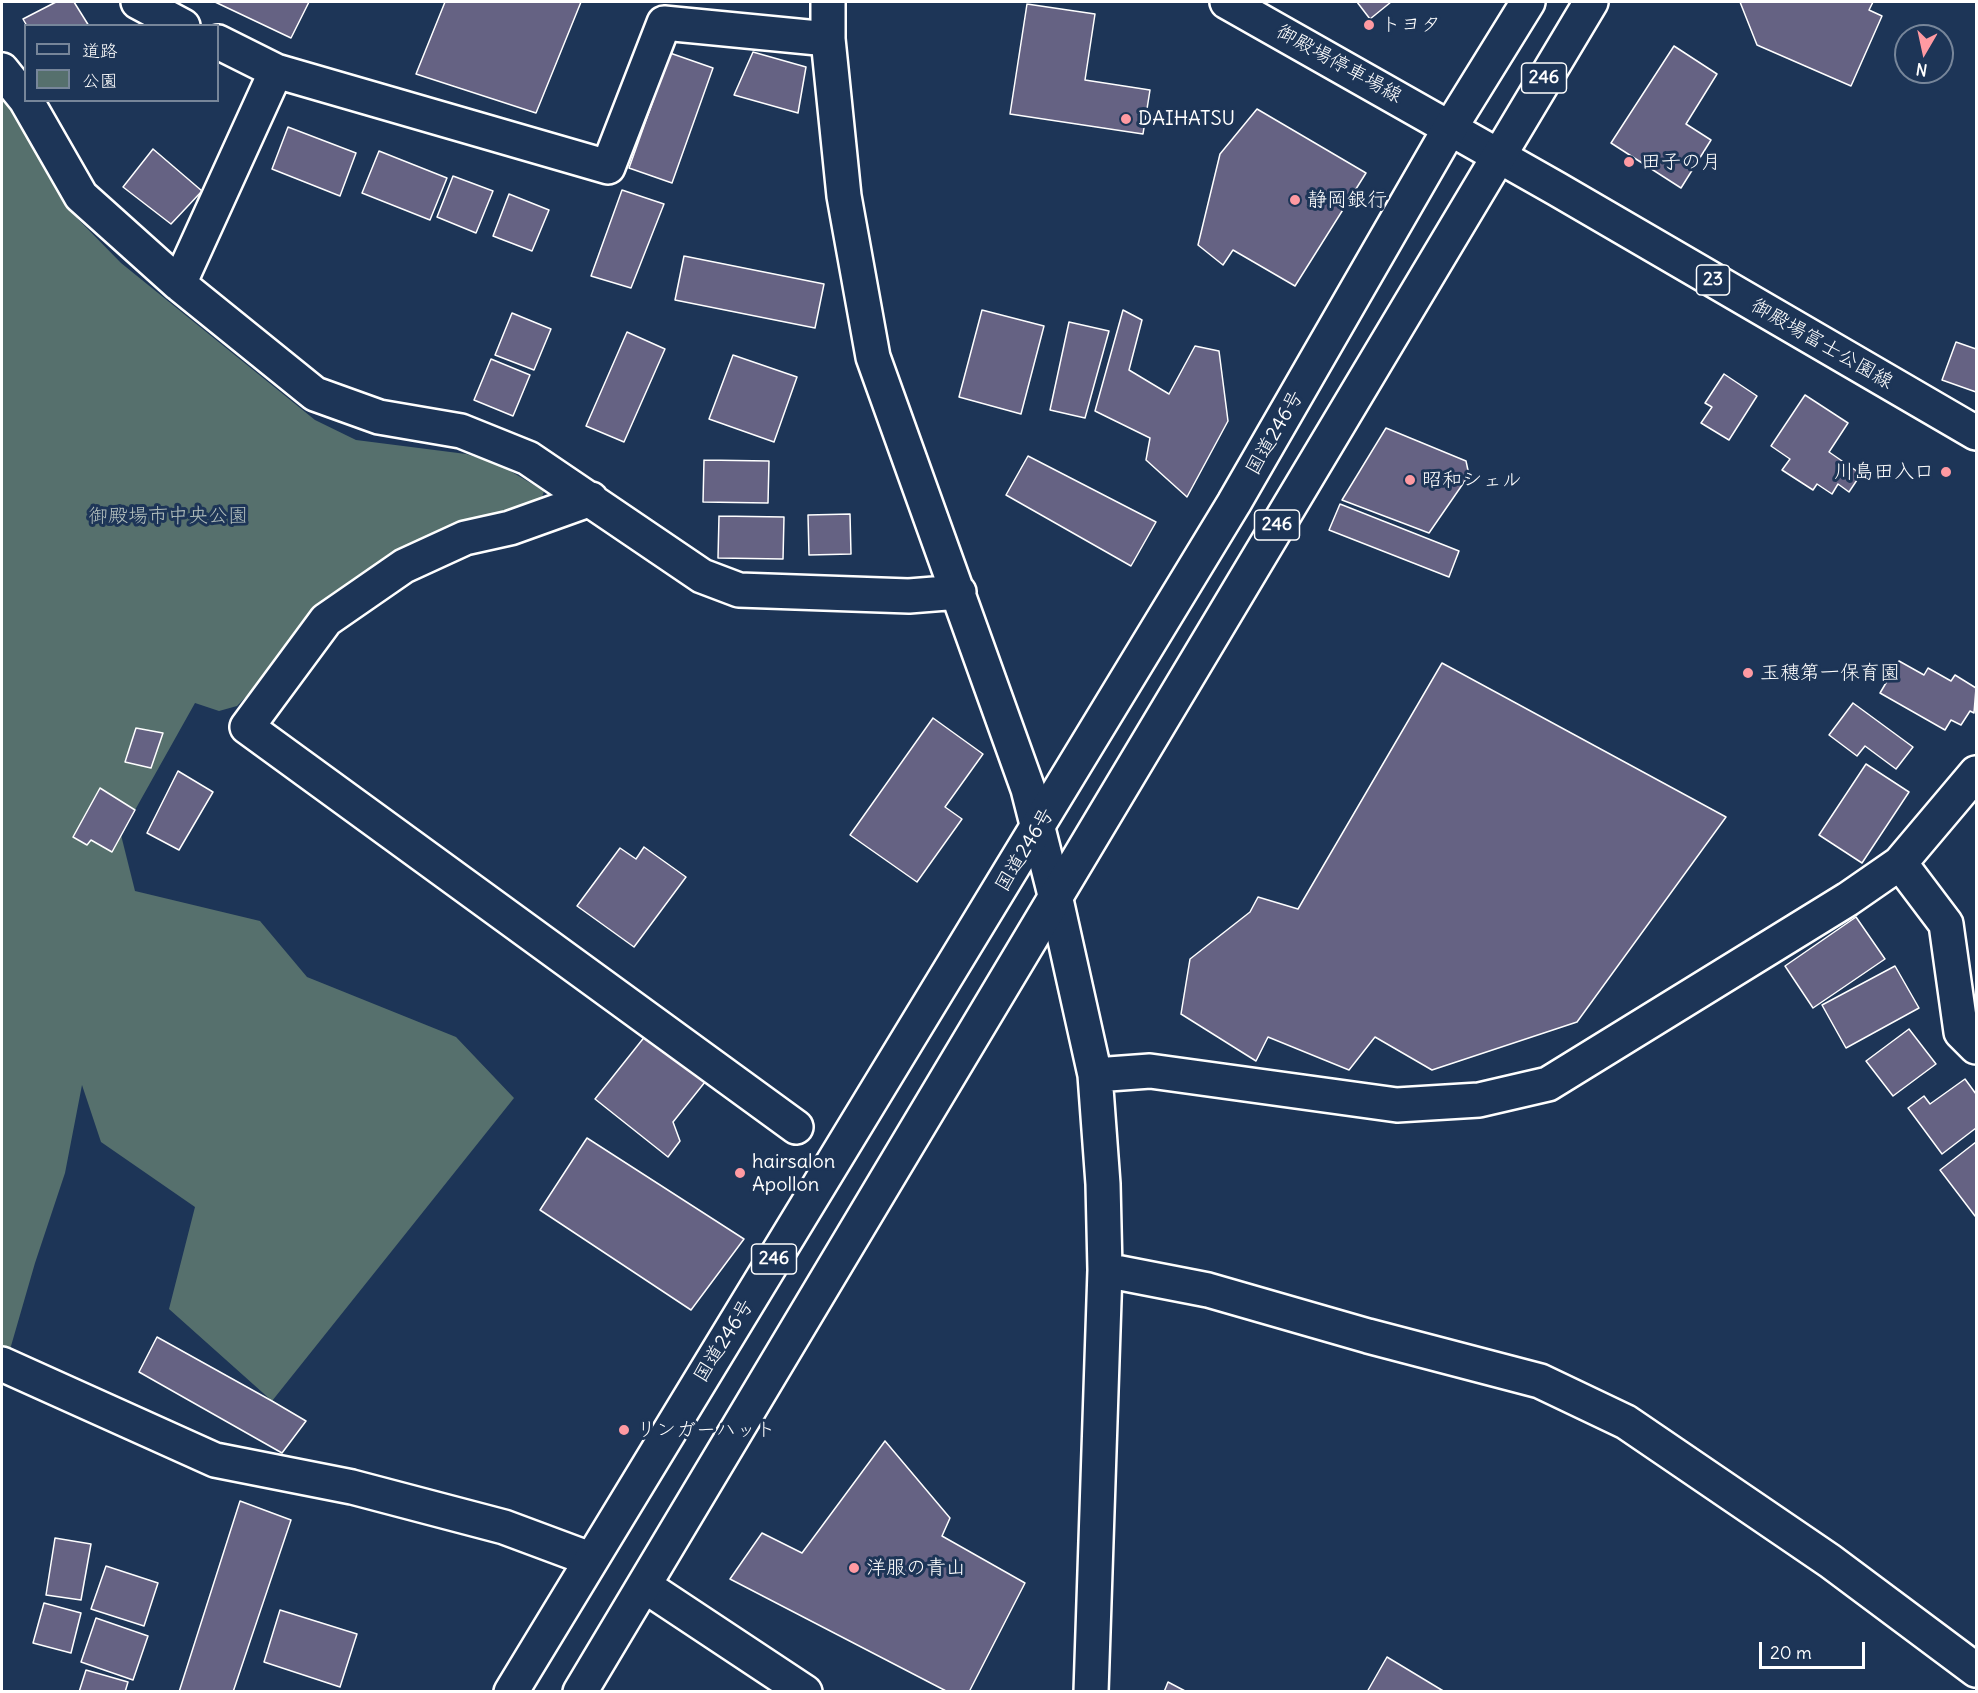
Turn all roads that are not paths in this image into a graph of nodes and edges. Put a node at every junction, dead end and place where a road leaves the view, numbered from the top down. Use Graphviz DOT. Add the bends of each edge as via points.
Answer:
graph roads {
  1 [pos="138,2"];
  2 [pos="828,2"];
  3 [pos="1227,2"];
  4 [pos="1528,2"];
  5 [pos="1591,2"];
  6 [pos="179,24"];
  7 [pos="828,39"];
  8 [pos="219,42"];
  9 [pos="2,70"];
  10 [pos="276,71"];
  11 [pos="24,98"];
  12 [pos="27,102"];
  13 [pos="1450,128"];
  14 [pos="1498,155"];
  15 [pos="179,284"];
  16 [pos="1977,433"];
  17 [pos="591,499"];
  18 [pos="959,592"];
  19 [pos="1977,773"];
  20 [pos="1039,828"];
  21 [pos="1900,863"];
  22 [pos="1055,895"];
  23 [pos="1977,1047"];
  24 [pos="1095,1075"];
  25 [pos="796,1127"];
  26 [pos="1105,1270"];
  27 [pos="2,1364"];
  28 [pos="590,1559"];
  29 [pos="645,1586"];
  30 [pos="1977,1670"];
  31 [pos="511,1692"];
  32 [pos="580,1692"];
  33 [pos="805,1692"];
  34 [pos="1091,1692"];
  1 -- 6 [label="main road"];
  2 -- 7 [label="main road"];
  3 -- 13 [label="main road, 御殿場停車場線"];
  4 -- 13 [label="main road, 国道246号 / 246"];
  5 -- 14 [label="main road, 246"];
  7 -- 10 [label="main road" via="664,23 608,167"];
  7 -- 18 [label="main road" via="844,196 873,357"];
  8 -- 10 [label="main road"];
  9 -- 11 [label="main road"];
  10 -- 15 [label="main road"];
  12 -- 15 [label="main road" via="81,196"];
  13 -- 14 [label="main road, 御殿場富士公園線 / 23"];
  13 -- 20 [label="main road, 国道246号 / 246" via="1234,503"];
  14 -- 16 [label="main road, 御殿場富士公園線 / 23"];
  14 -- 22 [label="main road, 246"];
  15 -- 17 [label="main road" via="315,394 379,417 461,431 528,458"];
  17 -- 18 [label="main road" via="702,576 739,590 909,596"];
  17 -- 25 [label="main road" via="510,528 465,538 404,566 326,620 247,727"];
  18 -- 20 [label="main road"];
  19 -- 21 [label="main road"];
  20 -- 22 [label="main road"];
  20 -- 28 [label="main road, 国道246号 / 246"];
  21 -- 23 [label="main road" via="1946,924 1961,1032"];
  21 -- 24 [label="main road" via="1548,1084 1479,1100 1396,1105 1150,1071"];
  22 -- 24 [label="main road"];
  22 -- 29 [label="main road, 246"];
  24 -- 26 [label="main road"];
  26 -- 30 [label="main road" via="1208,1290 1540,1381 1626,1422 1830,1560"];
  26 -- 34 [label="main road"];
  27 -- 28 [label="main road" via="216,1460 352,1487 494,1524"];
  28 -- 31 [label="main road, 国道246号 / 246"];
  29 -- 32 [label="main road, 246"];
  29 -- 33 [label="main road"];
}
